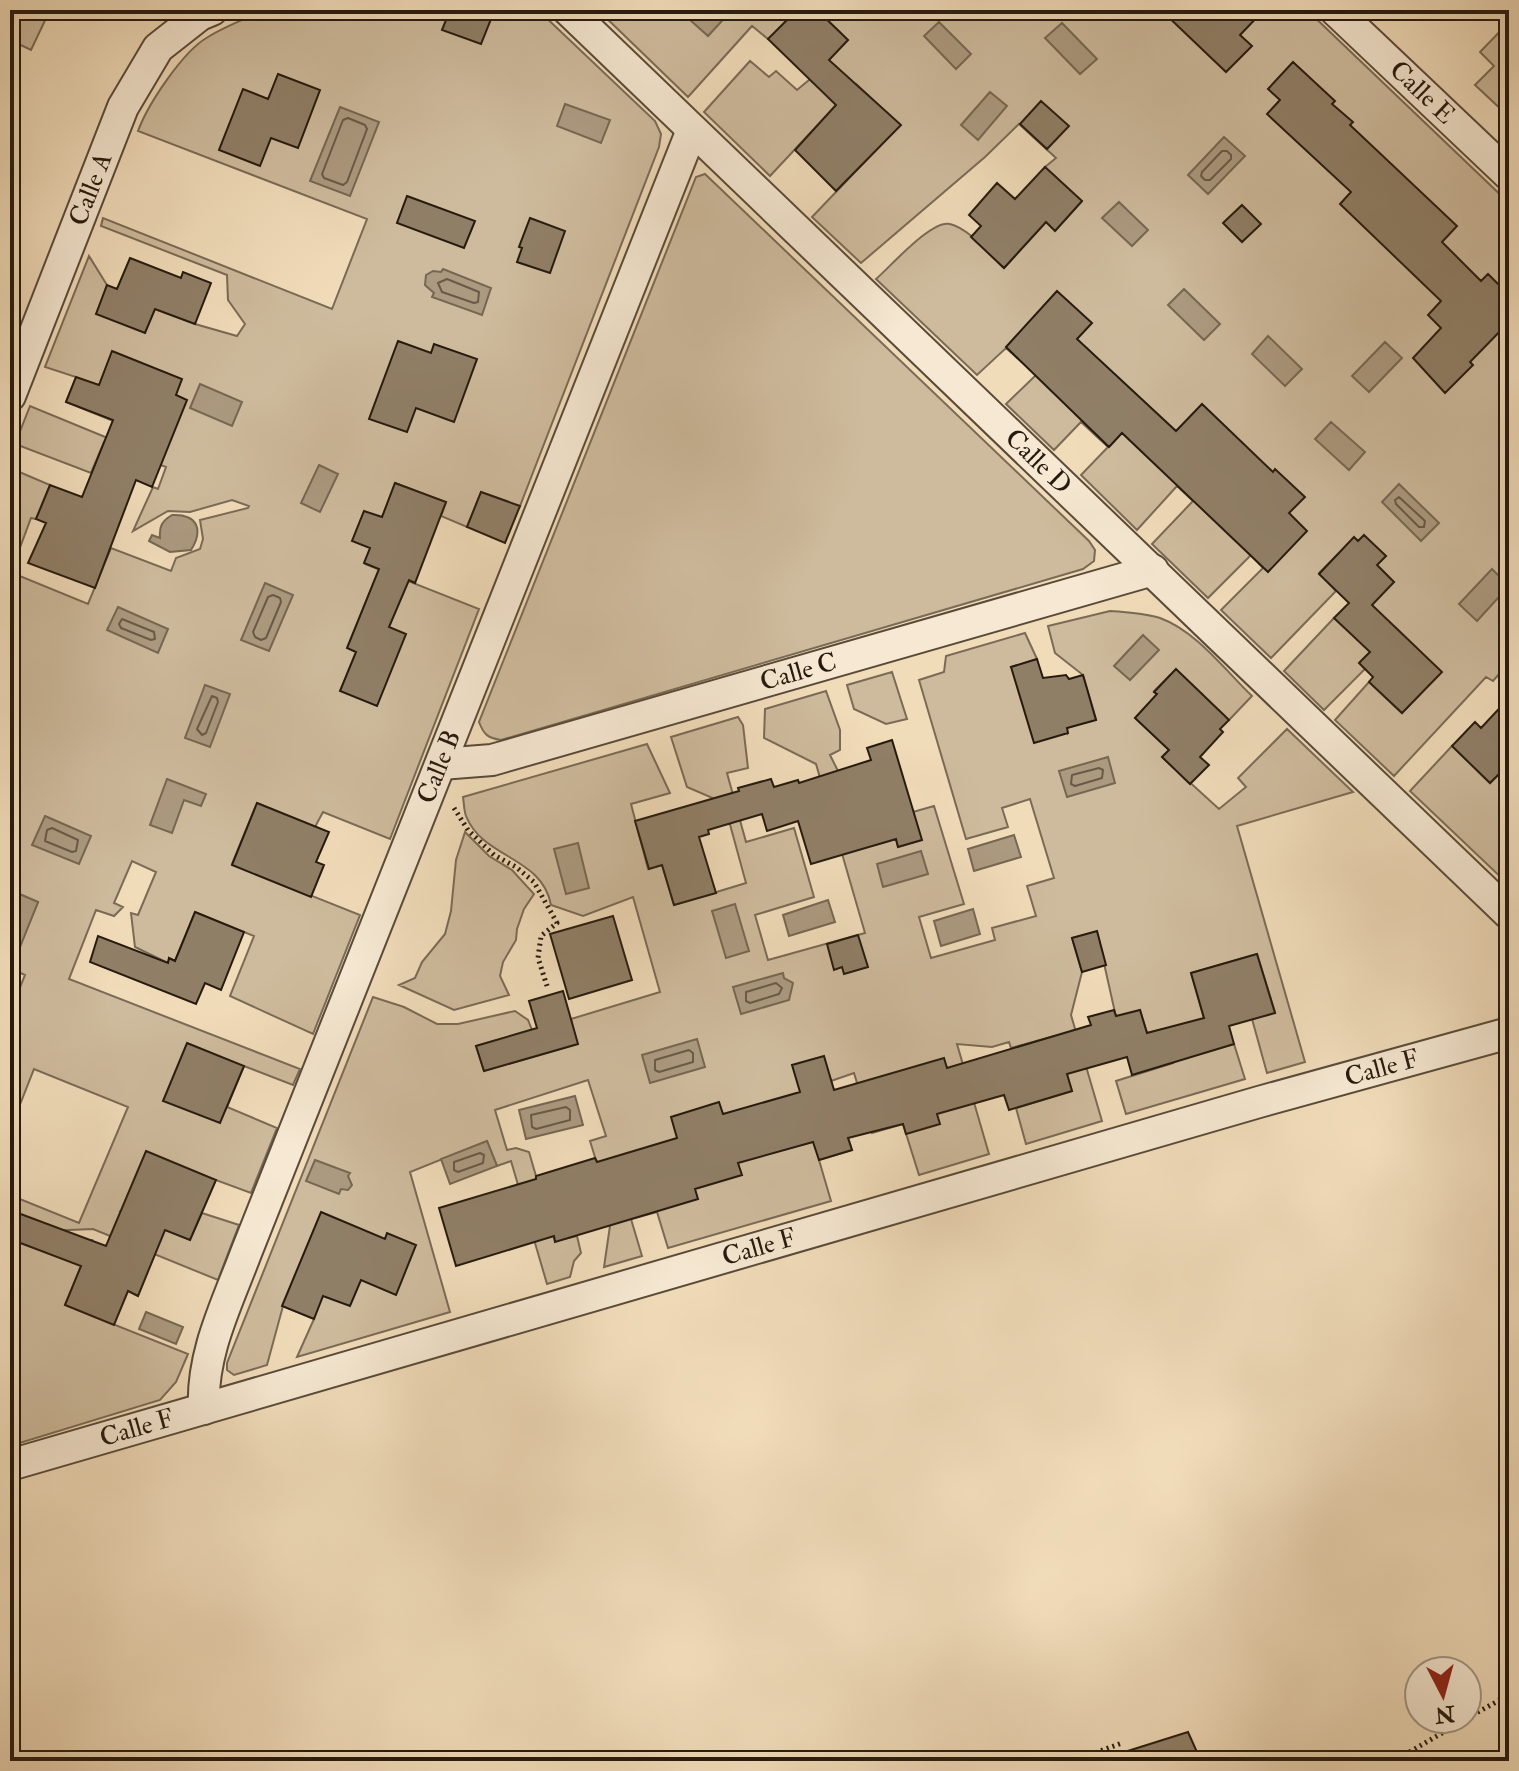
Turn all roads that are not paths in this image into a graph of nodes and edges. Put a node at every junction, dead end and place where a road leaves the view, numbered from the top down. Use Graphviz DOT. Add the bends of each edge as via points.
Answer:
graph roads {
  1 [pos="212,10"];
  2 [pos="568,10"];
  3 [pos="1335,10"];
  4 [pos="692,130"];
  5 [pos="1509,175"];
  6 [pos="10,396"];
  7 [pos="1153,570"];
  8 [pos="441,764"];
  9 [pos="1509,914"];
  10 [pos="1509,1033"];
  11 [pos="204,1409"];
  12 [pos="10,1465"];
  1 -- 6 [label="street, Calle A" via="158,48 123,107"];
  2 -- 4 [label="street, Calle D"];
  3 -- 5 [label="street, Calle E"];
  4 -- 7 [label="street, Calle D"];
  4 -- 8 [label="street, Calle B"];
  7 -- 8 [label="street, Calle C" via="492,760"];
  7 -- 9 [label="street, Calle D"];
  8 -- 11 [label="street, Calle B" via="246,1253 206,1362"];
  10 -- 11 [label="street, Calle F"];
  11 -- 12 [label="street, Calle F"];
}
